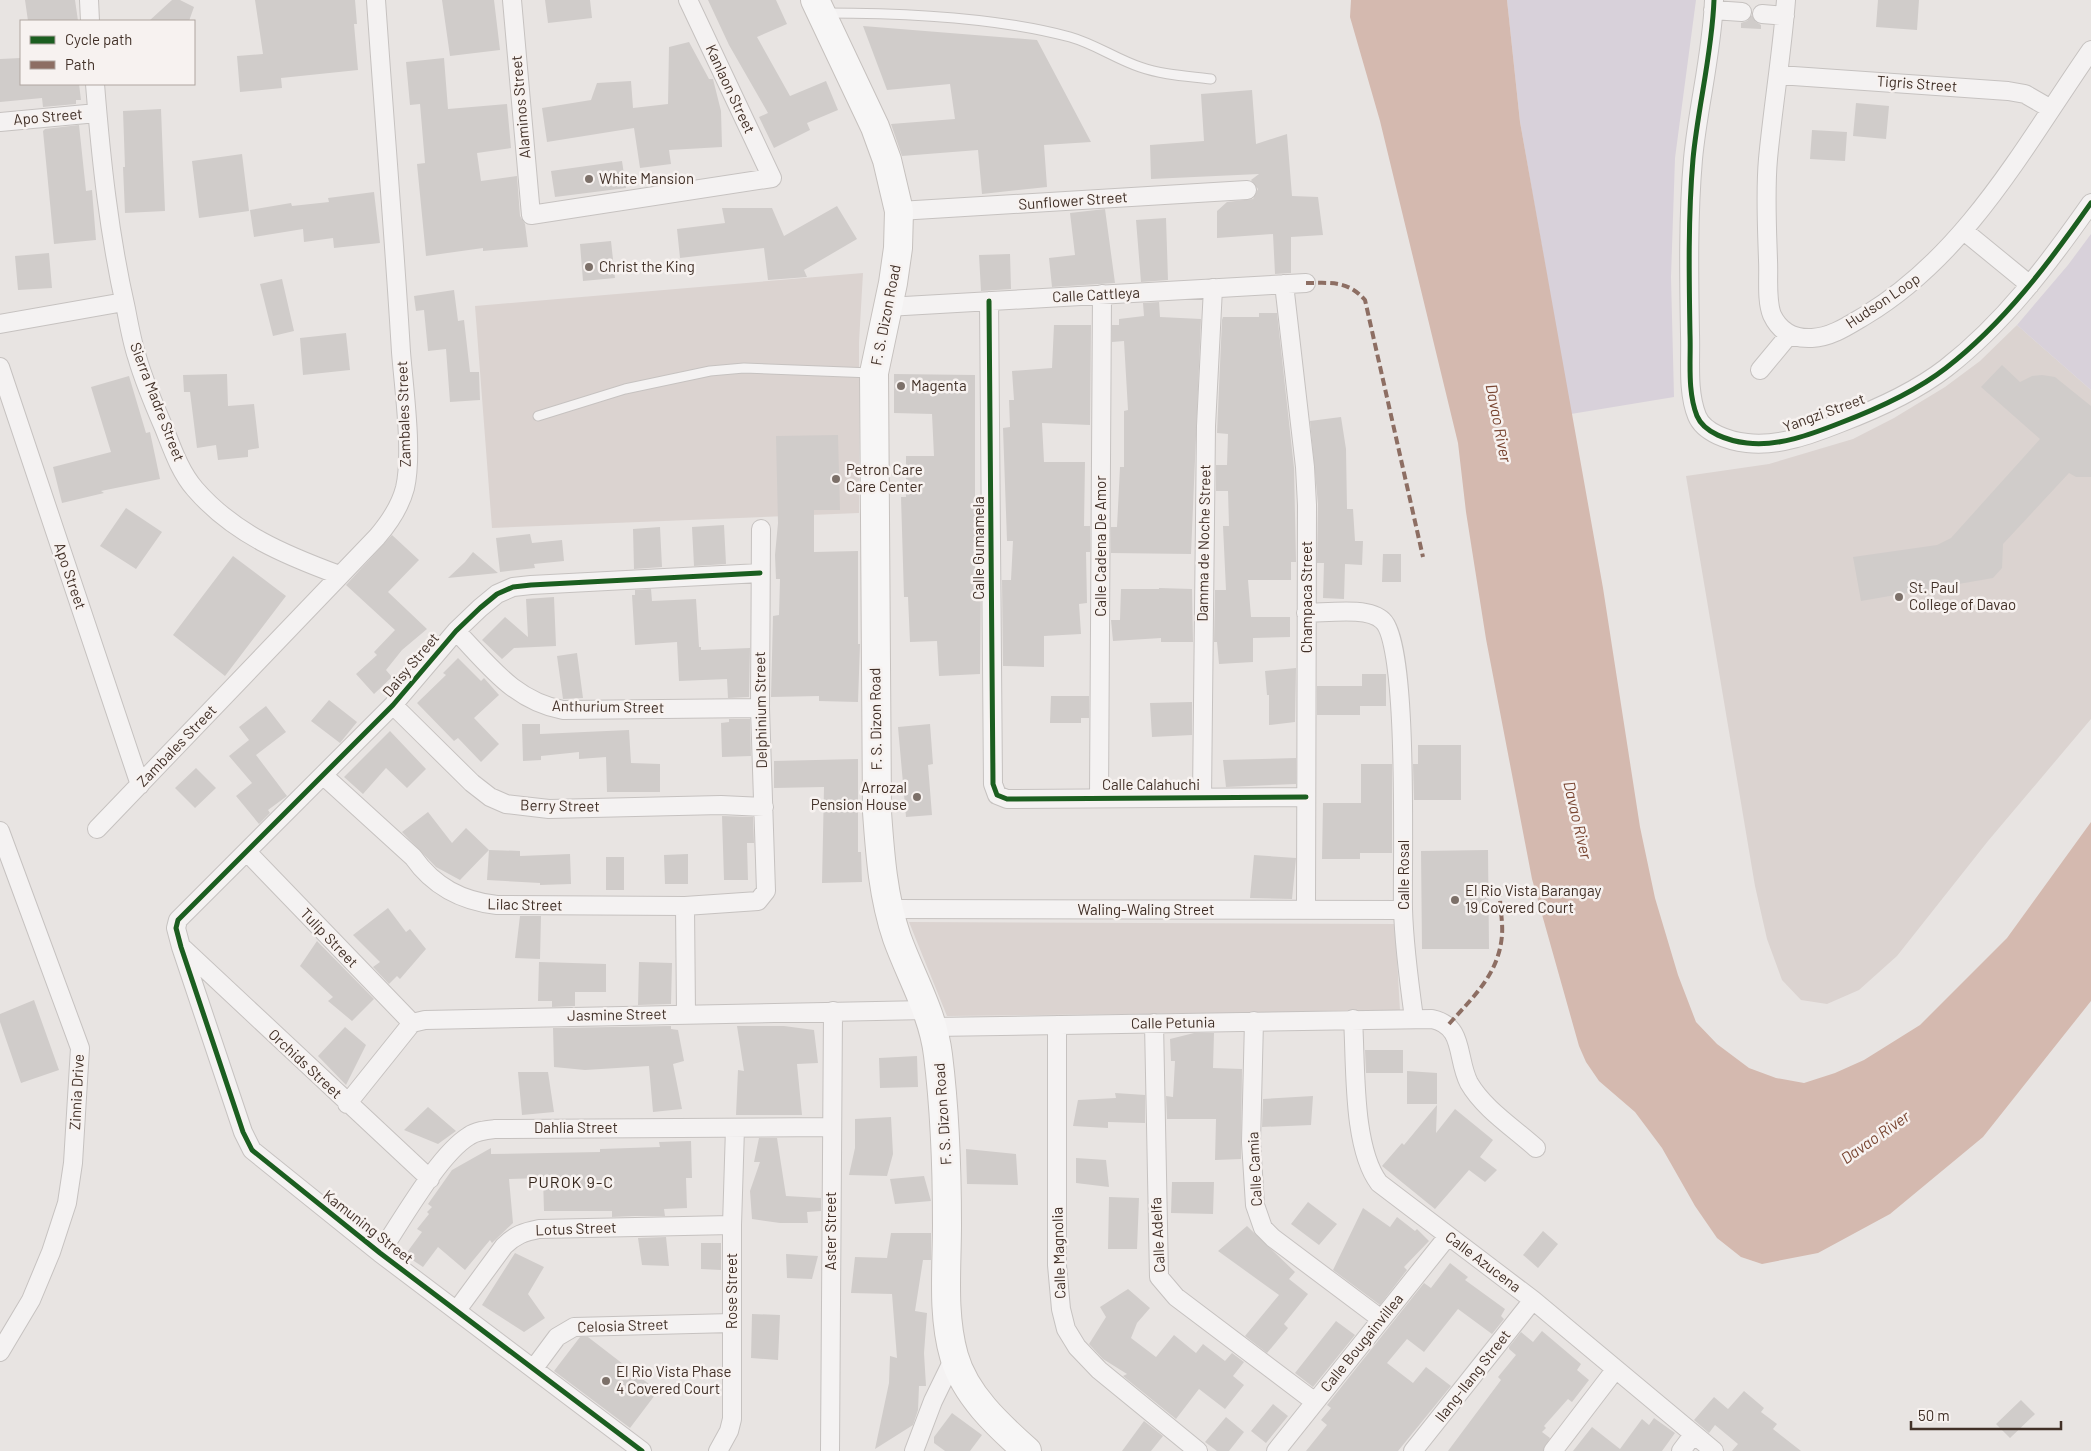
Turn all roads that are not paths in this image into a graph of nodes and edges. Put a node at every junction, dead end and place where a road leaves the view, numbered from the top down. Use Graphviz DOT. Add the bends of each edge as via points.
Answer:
graph roads {
  1 [pos="89,0"];
  2 [pos="376,0"];
  3 [pos="512,0"];
  4 [pos="688,0"];
  5 [pos="1714,5"];
  6 [pos="818,6"];
  7 [pos="1786,8"];
  8 [pos="1742,12"];
  9 [pos="1762,14"];
  10 [pos="90,20"];
  11 [pos="2091,50"];
  12 [pos="1779,75"];
  13 [pos="1211,79"];
  14 [pos="95,85"];
  15 [pos="2051,109"];
  16 [pos="97,113"];
  17 [pos="0,122"];
  18 [pos="772,178"];
  19 [pos="1247,190"];
  20 [pos="2091,203"];
  21 [pos="899,212"];
  22 [pos="1964,231"];
  23 [pos="1306,283"];
  24 [pos="1284,284"];
  25 [pos="2030,285"];
  26 [pos="1213,288"];
  27 [pos="1102,294"];
  28 [pos="989,301"];
  29 [pos="124,302"];
  30 [pos="887,307"];
  31 [pos="0,324"];
  32 [pos="1789,335"];
  33 [pos="0,367"];
  34 [pos="1760,370"];
  35 [pos="874,373"];
  36 [pos="538,416"];
  37 [pos="761,529"];
  38 [pos="760,573"];
  39 [pos="340,575"];
  40 [pos="1306,614"];
  41 [pos="456,631"];
  42 [pos="393,706"];
  43 [pos="760,708"];
  44 [pos="324,776"];
  45 [pos="140,784"];
  46 [pos="997,795"];
  47 [pos="1306,797"];
  48 [pos="1099,798"];
  49 [pos="1202,798"];
  50 [pos="764,807"];
  51 [pos="98,829"];
  52 [pos="0,830"];
  53 [pos="247,852"];
  54 [pos="766,891"];
  55 [pos="685,906"];
  56 [pos="889,908"];
  57 [pos="1306,910"];
  58 [pos="1404,910"];
  59 [pos="182,947"];
  60 [pos="833,1011"];
  61 [pos="686,1014"];
  62 [pos="1414,1018"];
  63 [pos="930,1019"];
  64 [pos="1354,1019"];
  65 [pos="1254,1021"];
  66 [pos="1154,1023"];
  67 [pos="412,1024"];
  68 [pos="1057,1025"];
  69 [pos="347,1104"];
  70 [pos="831,1127"];
  71 [pos="736,1128"];
  72 [pos="1536,1148"];
  73 [pos="430,1179"];
  74 [pos="732,1225"];
  75 [pos="1448,1236"];
  76 [pos="380,1253"];
  77 [pos="1533,1300"];
  78 [pos="457,1310"];
  79 [pos="1381,1318"];
  80 [pos="732,1323"];
  81 [pos="0,1352"];
  82 [pos="954,1358"];
  83 [pos="534,1368"];
  84 [pos="1615,1370"];
  85 [pos="1315,1402"];
  86 [pos="1693,1435"];
  87 [pos="642,1451"];
  88 [pos="718,1451"];
  89 [pos="830,1451"];
  90 [pos="914,1451"];
  91 [pos="1027,1451"];
  92 [pos="1198,1451"];
  93 [pos="1276,1451"];
  94 [pos="1413,1451"];
  95 [pos="1553,1451"];
  96 [pos="1681,1451"];
  97 [pos="1714,1451"];
  1 -- 10 [label="street"];
  2 -- 39 [label="street, Zambales Street" via="396,257 407,469 405,489 390,521"];
  3 -- 18 [label="street, Alaminos Street" via="531,214"];
  4 -- 18 [label="street, Kanlaon Street"];
  5 -- 8 [label="street"];
  5 -- 25 [label="street, Yangzi Street" via="1693,159 1689,277 1692,397 1698,418 1707,429 1739,442 1770,443 1821,431 1861,415 1905,394 1944,369 1981,337"];
  6 -- 13 [label="lane" via="861,13 969,20 1039,31 1097,46 1140,67 1166,74"];
  6 -- 21 [label="main road, F. S. Dizon Road" via="884,152"];
  7 -- 9 [label="street"];
  7 -- 12 [label="street"];
  11 -- 15 [label="street, Hudson Loop"];
  12 -- 15 [label="street, Tigris Street" via="2008,91 2025,94"];
  12 -- 32 [label="street" via="1768,160 1769,288 1771,313 1778,327"];
  14 -- 16 [label="street, Sierra Madre Street"];
  15 -- 22 [label="street, Hudson Loop"];
  16 -- 17 [label="street, Apo Street"];
  16 -- 29 [label="street, Sierra Madre Street" via="110,229"];
  19 -- 21 [label="street, Sunflower Street"];
  20 -- 25 [label="street, Yangzi Street"];
  21 -- 30 [label="main road, F. S. Dizon Road" via="898,248"];
  22 -- 25 [label="street"];
  22 -- 32 [label="street, Hudson Loop" via="1923,274 1854,323 1817,338"];
  23 -- 24 [label="street, Calle Cattleya"];
  24 -- 26 [label="street, Calle Cattleya"];
  24 -- 40 [label="street, Champaca Street" via="1305,467"];
  26 -- 27 [label="street, Calle Cattleya"];
  26 -- 49 [label="street, Damma de Noche Street" via="1206,426"];
  27 -- 28 [label="street, Calle Cattleya"];
  27 -- 48 [label="street, Calle Cadena De Amor"];
  28 -- 30 [label="street, Calle Cattleya"];
  28 -- 46 [label="street, Calle Gumamela" via="993,784"];
  29 -- 31 [label="street"];
  29 -- 39 [label="street, Sierra Madre Street" via="136,357 178,460 193,488 249,536 290,557"];
  30 -- 35 [label="main road, F. S. Dizon Road"];
  32 -- 34 [label="street"];
  33 -- 45 [label="street, Apo Street"];
  35 -- 36 [label="lane" via="744,368 710,371 625,388"];
  35 -- 56 [label="main road, F. S. Dizon Road" via="877,812 881,865"];
  37 -- 38 [label="street, Delphinium Street"];
  38 -- 41 [label="street, Daisy Street" via="512,587 497,594"];
  38 -- 43 [label="street, Delphinium Street"];
  39 -- 45 [label="street, Zambales Street"];
  40 -- 47 [label="street, Champaca Street"];
  40 -- 58 [label="street, Calle Rosal" via="1366,613 1378,616 1390,632 1398,682 1404,765"];
  41 -- 42 [label="street, Daisy Street"];
  41 -- 43 [label="street, Anthurium Street" via="518,692 548,707 564,710"];
  42 -- 44 [label="street, Daisy Street"];
  42 -- 50 [label="street, Berry Street" via="472,783 506,804 549,809"];
  43 -- 50 [label="street, Delphinium Street"];
  44 -- 53 [label="street, Daisy Street"];
  44 -- 55 [label="street, Lilac Street" via="426,873 450,893 464,899 497,905"];
  45 -- 51 [label="street, Zambales Street"];
  46 -- 48 [label="street, Calle Calahuchi" via="1006,799"];
  47 -- 49 [label="street, Calle Calahuchi"];
  47 -- 57 [label="street, Champaca Street"];
  48 -- 49 [label="street, Calle Calahuchi"];
  50 -- 54 [label="street, Delphinium Street"];
  52 -- 81 [label="street, Zinnia Drive" via="80,1048 73,1163 67,1203 31,1300"];
  53 -- 59 [label="street, Daisy Street" via="178,920 176,928"];
  53 -- 67 [label="street, Tulip Street"];
  54 -- 55 [label="street, Lilac Street" via="758,901"];
  55 -- 61 [label="street"];
  56 -- 57 [label="street, Waling-Waling Street"];
  56 -- 63 [label="main road, F. S. Dizon Road" via="897,937"];
  57 -- 58 [label="street, Waling-Waling Street"];
  58 -- 62 [label="street, Calle Rosal"];
  59 -- 69 [label="street, Orchids Street"];
  59 -- 76 [label="street, Kamuning Street" via="243,1132 252,1150"];
  60 -- 61 [label="street, Jasmine Street"];
  60 -- 63 [label="street, Jasmine Street"];
  60 -- 70 [label="street, Aster Street"];
  61 -- 67 [label="street, Jasmine Street" via="439,1018"];
  62 -- 64 [label="street, Calle Petunia"];
  62 -- 72 [label="street" via="1449,1024 1469,1083 1477,1095"];
  63 -- 68 [label="street, Calle Petunia"];
  63 -- 82 [label="main road, F. S. Dizon Road" via="942,1089 947,1172 946,1300"];
  64 -- 65 [label="street, Calle Petunia"];
  64 -- 75 [label="street, Calle Azucena" via="1360,1132 1372,1174 1393,1195"];
  65 -- 66 [label="street, Calle Petunia"];
  65 -- 79 [label="street, Calle Camia" via="1252,1142 1258,1218 1274,1238"];
  66 -- 68 [label="street, Calle Petunia"];
  66 -- 85 [label="street, Calle Adelfa" via="1159,1277 1176,1296"];
  67 -- 69 [label="street"];
  68 -- 92 [label="street, Calle Magnolia" via="1057,1266 1066,1329 1077,1347 1099,1370"];
  69 -- 73 [label="street, Orchids Street"];
  70 -- 71 [label="street, Dahlia Street"];
  70 -- 89 [label="street, Aster Street"];
  71 -- 73 [label="street, Dahlia Street" via="495,1128 471,1134 462,1140"];
  71 -- 74 [label="street, Rose Street"];
  73 -- 76 [label="street, Dahlia Street"];
  74 -- 78 [label="street, Lotus Street" via="524,1232 504,1246"];
  74 -- 80 [label="street, Rose Street"];
  75 -- 77 [label="street, Calle Azucena"];
  75 -- 79 [label="street, Calle Bougainvillea"];
  76 -- 78 [label="street, Kamuning Street"];
  77 -- 84 [label="street, Calle Azucena"];
  77 -- 94 [label="street, Ilang-Ilang Street"];
  78 -- 83 [label="street, Kamuning Street"];
  79 -- 85 [label="street, Calle Bougainvillea"];
  80 -- 83 [label="street, Celosia Street" via="574,1327 556,1337"];
  80 -- 88 [label="street, Rose Street" via="732,1419 730,1431"];
  82 -- 90 [label="street"];
  82 -- 91 [label="main road, F. S. Dizon Road" via="966,1383 993,1419"];
  83 -- 87 [label="street, Kamuning Street"];
  84 -- 86 [label="street, Calle Azucena"];
  84 -- 95 [label="street"];
  85 -- 93 [label="street, Calle Bougainvillea"];
  86 -- 96 [label="street"];
  86 -- 97 [label="street, Calle Azucena"];
}
